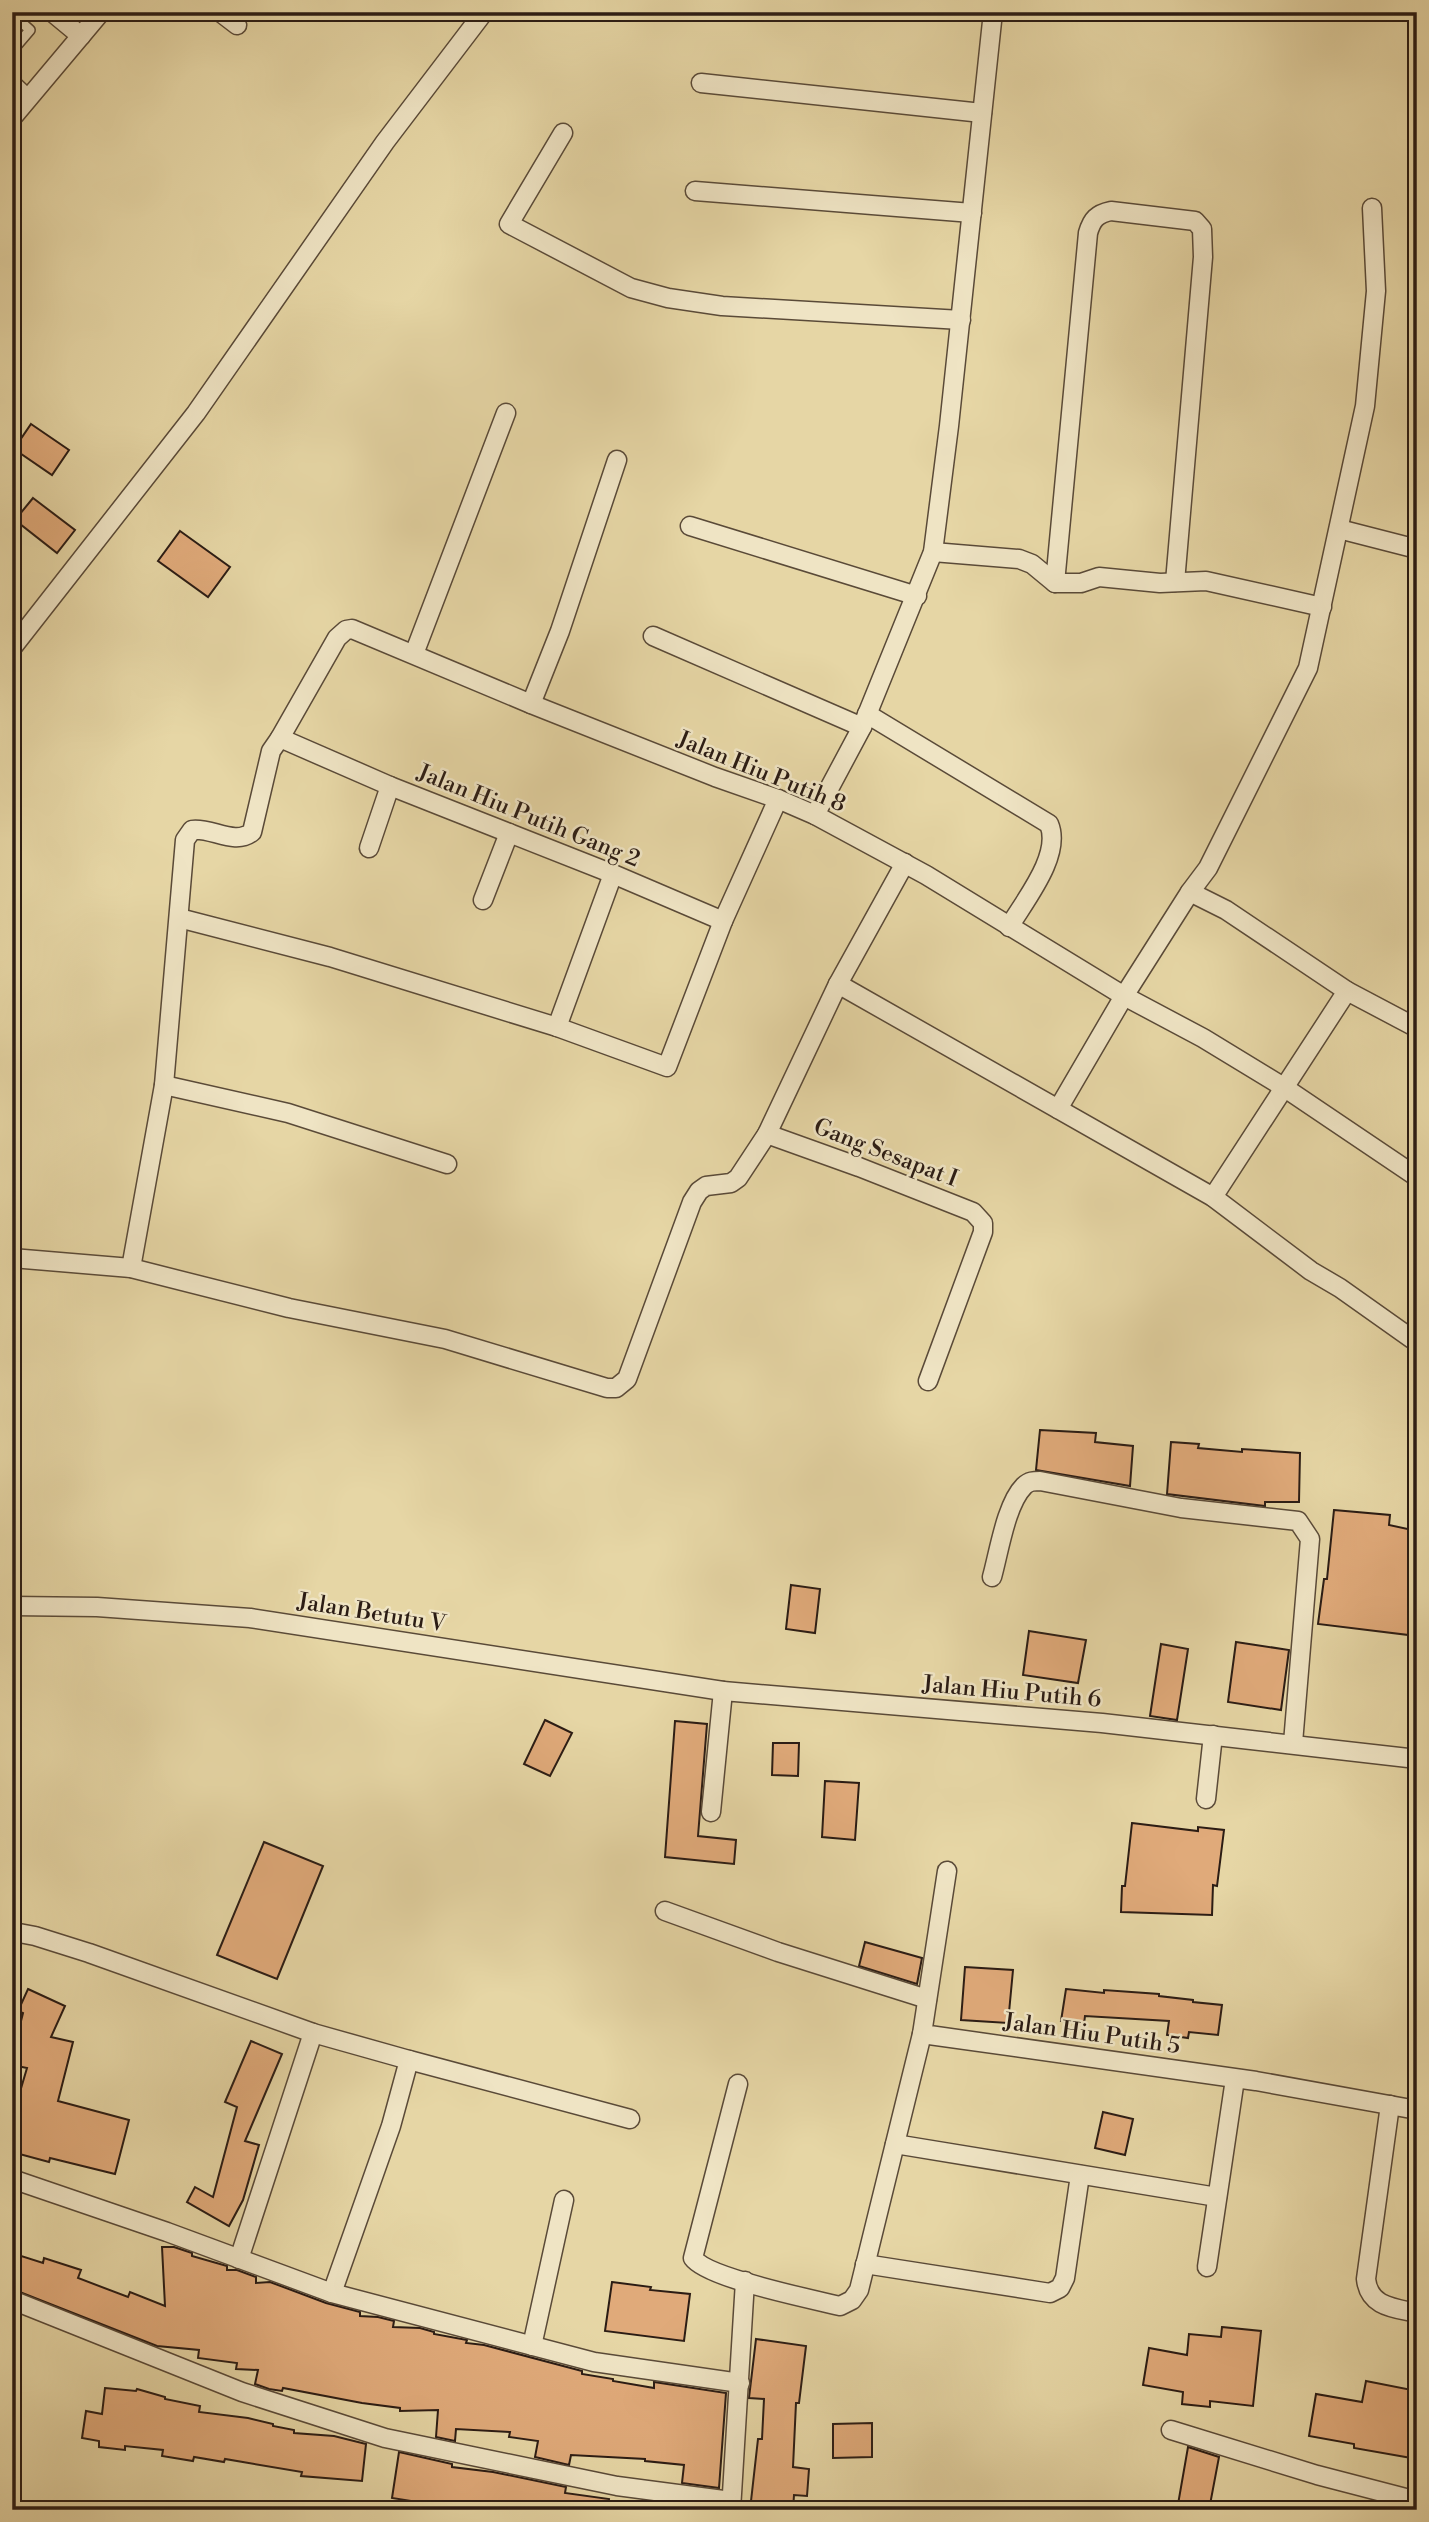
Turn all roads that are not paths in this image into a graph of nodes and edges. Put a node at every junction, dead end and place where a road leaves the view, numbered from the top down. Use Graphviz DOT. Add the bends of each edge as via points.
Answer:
graph roads {
  1 [pos="52,12"];
  2 [pos="101,12"];
  3 [pos="220,12"];
  4 [pos="484,12"];
  5 [pos="993,12"];
  6 [pos="12,14"];
  7 [pos="237,25"];
  8 [pos="81,36"];
  9 [pos="12,51"];
  10 [pos="12,78"];
  11 [pos="702,83"];
  12 [pos="31,96"];
  13 [pos="982,114"];
  14 [pos="12,118"];
  15 [pos="563,133"];
  16 [pos="695,191"];
  17 [pos="1372,208"];
  18 [pos="972,213"];
  19 [pos="961,320"];
  20 [pos="506,413"];
  21 [pos="617,460"];
  22 [pos="690,526"];
  23 [pos="1339,529"];
  24 [pos="1417,549"];
  25 [pos="933,552"];
  26 [pos="1175,582"];
  27 [pos="1055,583"];
  28 [pos="917,596"];
  29 [pos="1322,607"];
  30 [pos="653,636"];
  31 [pos="12,648"];
  32 [pos="414,654"];
  33 [pos="531,704"];
  34 [pos="864,721"];
  35 [pos="279,738"];
  36 [pos="390,786"];
  37 [pos="778,799"];
  38 [pos="815,816"];
  39 [pos="509,833"];
  40 [pos="369,848"];
  41 [pos="905,863"];
  42 [pos="613,874"];
  43 [pos="1190,892"];
  44 [pos="483,900"];
  45 [pos="179,918"];
  46 [pos="723,921"];
  47 [pos="1009,927"];
  48 [pos="838,984"];
  49 [pos="1347,991"];
  50 [pos="1124,996"];
  51 [pos="556,1027"];
  52 [pos="1417,1028"];
  53 [pos="164,1084"];
  54 [pos="1284,1088"];
  55 [pos="1058,1109"];
  56 [pos="767,1134"];
  57 [pos="447,1164"];
  58 [pos="1417,1177"];
  59 [pos="1213,1197"];
  60 [pos="12,1258"];
  61 [pos="131,1268"];
  62 [pos="1412,1339"];
  63 [pos="928,1381"];
  64 [pos="992,1577"];
  65 [pos="12,1606"];
  66 [pos="723,1691"];
  67 [pos="1213,1735"];
  68 [pos="1293,1743"];
  69 [pos="1417,1759"];
  70 [pos="1206,1799"];
  71 [pos="711,1812"];
  72 [pos="947,1871"];
  73 [pos="665,1911"];
  74 [pos="12,1935"];
  75 [pos="927,1999"];
  76 [pos="313,2033"];
  77 [pos="922,2034"];
  78 [pos="409,2060"];
  79 [pos="1235,2078"];
  80 [pos="738,2084"];
  81 [pos="1390,2105"];
  82 [pos="1417,2110"];
  83 [pos="630,2119"];
  84 [pos="895,2144"];
  85 [pos="1080,2175"];
  86 [pos="12,2179"];
  87 [pos="1217,2197"];
  88 [pos="564,2200"];
  89 [pos="239,2259"];
  90 [pos="865,2264"];
  91 [pos="1206,2267"];
  92 [pos="745,2281"];
  93 [pos="332,2294"];
  94 [pos="12,2300"];
  95 [pos="1417,2313"];
  96 [pos="532,2346"];
  97 [pos="740,2384"];
  98 [pos="1171,2430"];
  99 [pos="1417,2501"];
  100 [pos="731,2505"];
  1 -- 8 [label="street"];
  2 -- 8 [label="street"];
  3 -- 7 [label="street"];
  4 -- 31 [label="street" via="385,142 196,413"];
  5 -- 13 [label="street"];
  6 -- 9 [label="lane" via="30,30"];
  8 -- 12 [label="street"];
  10 -- 12 [label="lane"];
  11 -- 13 [label="street"];
  12 -- 14 [label="street"];
  13 -- 18 [label="street"];
  15 -- 19 [label="street" via="509,224 631,288 722,306"];
  16 -- 18 [label="street"];
  17 -- 23 [label="street" via="1376,291 1365,406"];
  18 -- 19 [label="street"];
  19 -- 25 [label="street"];
  20 -- 32 [label="street"];
  21 -- 33 [label="street"];
  22 -- 28 [label="street"];
  23 -- 24 [label="street"];
  23 -- 29 [label="street"];
  25 -- 27 [label="street" via="1019,559"];
  25 -- 28 [label="street"];
  26 -- 27 [label="street" via="1099,577 1081,583"];
  26 -- 27 [label="street" via="1202,229 1195,221 1111,211 1101,213 1088,233"];
  26 -- 29 [label="street" via="1206,581"];
  28 -- 34 [label="street"];
  29 -- 43 [label="street" via="1308,668 1208,867"];
  30 -- 34 [label="street"];
  32 -- 33 [label="street, Jalan Hiu Putih 8"];
  32 -- 35 [label="street, Jalan Hiu Putih 8" via="346,630"];
  33 -- 37 [label="street, Jalan Hiu Putih 8"];
  34 -- 38 [label="street"];
  34 -- 47 [label="street" via="1049,824 1054,836 1045,868"];
  35 -- 36 [label="street, Jalan Hiu Putih Gang 2"];
  35 -- 45 [label="street" via="271,751 252,832 236,838 201,828 191,830 185,840"];
  36 -- 39 [label="street, Jalan Hiu Putih Gang 2"];
  36 -- 40 [label="street"];
  37 -- 38 [label="street, Jalan Hiu Putih 8"];
  37 -- 46 [label="street"];
  38 -- 41 [label="street, Jalan Hiu Putih 8"];
  39 -- 42 [label="street, Jalan Hiu Putih Gang 2"];
  39 -- 44 [label="street"];
  41 -- 47 [label="street, Jalan Hiu Putih 8"];
  41 -- 48 [label="street"];
  42 -- 46 [label="street, Jalan Hiu Putih Gang 2"];
  42 -- 51 [label="street"];
  43 -- 49 [label="street" via="1226,910"];
  43 -- 50 [label="street"];
  45 -- 51 [label="street" via="330,957"];
  45 -- 53 [label="street"];
  46 -- 51 [label="street" via="667,1067"];
  47 -- 50 [label="street, Jalan Hiu Putih 8"];
  48 -- 55 [label="street"];
  48 -- 56 [label="street"];
  49 -- 52 [label="street"];
  49 -- 54 [label="street"];
  50 -- 54 [label="street, Jalan Hiu Putih 8"];
  50 -- 55 [label="street"];
  53 -- 57 [label="street" via="288,1113"];
  53 -- 61 [label="street"];
  54 -- 58 [label="street, Jalan Hiu Putih 8"];
  54 -- 59 [label="street"];
  55 -- 59 [label="street"];
  56 -- 61 [label="street" via="738,1178 706,1186 692,1202 627,1379 616,1388 445,1339 289,1308"];
  56 -- 63 [label="street, Gang Sesapat I" via="973,1212 983,1223"];
  59 -- 62 [label="street"];
  60 -- 61 [label="street"];
  64 -- 68 [label="street" via="1010,1510 1031,1482 1181,1508 1298,1521 1310,1539"];
  65 -- 66 [label="street, Jalan Betutu V" via="250,1618"];
  66 -- 67 [label="street, Jalan Hiu Putih 6"];
  66 -- 71 [label="street"];
  67 -- 68 [label="street, Jalan Hiu Putih 6"];
  67 -- 70 [label="street"];
  68 -- 69 [label="street, Jalan Hiu Putih 6"];
  72 -- 75 [label="street"];
  73 -- 75 [label="street"];
  74 -- 76 [label="street" via="36,1936 89,1953"];
  75 -- 77 [label="street"];
  76 -- 78 [label="street"];
  76 -- 89 [label="street"];
  77 -- 79 [label="street, Jalan Hiu Putih 5"];
  77 -- 84 [label="street"];
  78 -- 83 [label="street"];
  78 -- 93 [label="street" via="391,2126"];
  79 -- 81 [label="street, Jalan Hiu Putih 5"];
  79 -- 87 [label="street"];
  80 -- 92 [label="street" via="693,2258 698,2265"];
  81 -- 82 [label="street, Jalan Hiu Putih 5"];
  81 -- 95 [label="street" via="1367,2291 1391,2308"];
  84 -- 85 [label="street"];
  84 -- 90 [label="street"];
  85 -- 87 [label="street"];
  85 -- 90 [label="street" via="1065,2278 1060,2288 1050,2293"];
  86 -- 89 [label="street"];
  87 -- 91 [label="street"];
  88 -- 96 [label="street"];
  89 -- 93 [label="street"];
  90 -- 92 [label="street" via="859,2290 840,2306"];
  92 -- 97 [label="street"];
  93 -- 96 [label="street"];
  94 -- 100 [label="street" via="242,2392 385,2438"];
  96 -- 97 [label="street" via="594,2362"];
  97 -- 100 [label="street"];
  98 -- 99 [label="street"];
}
